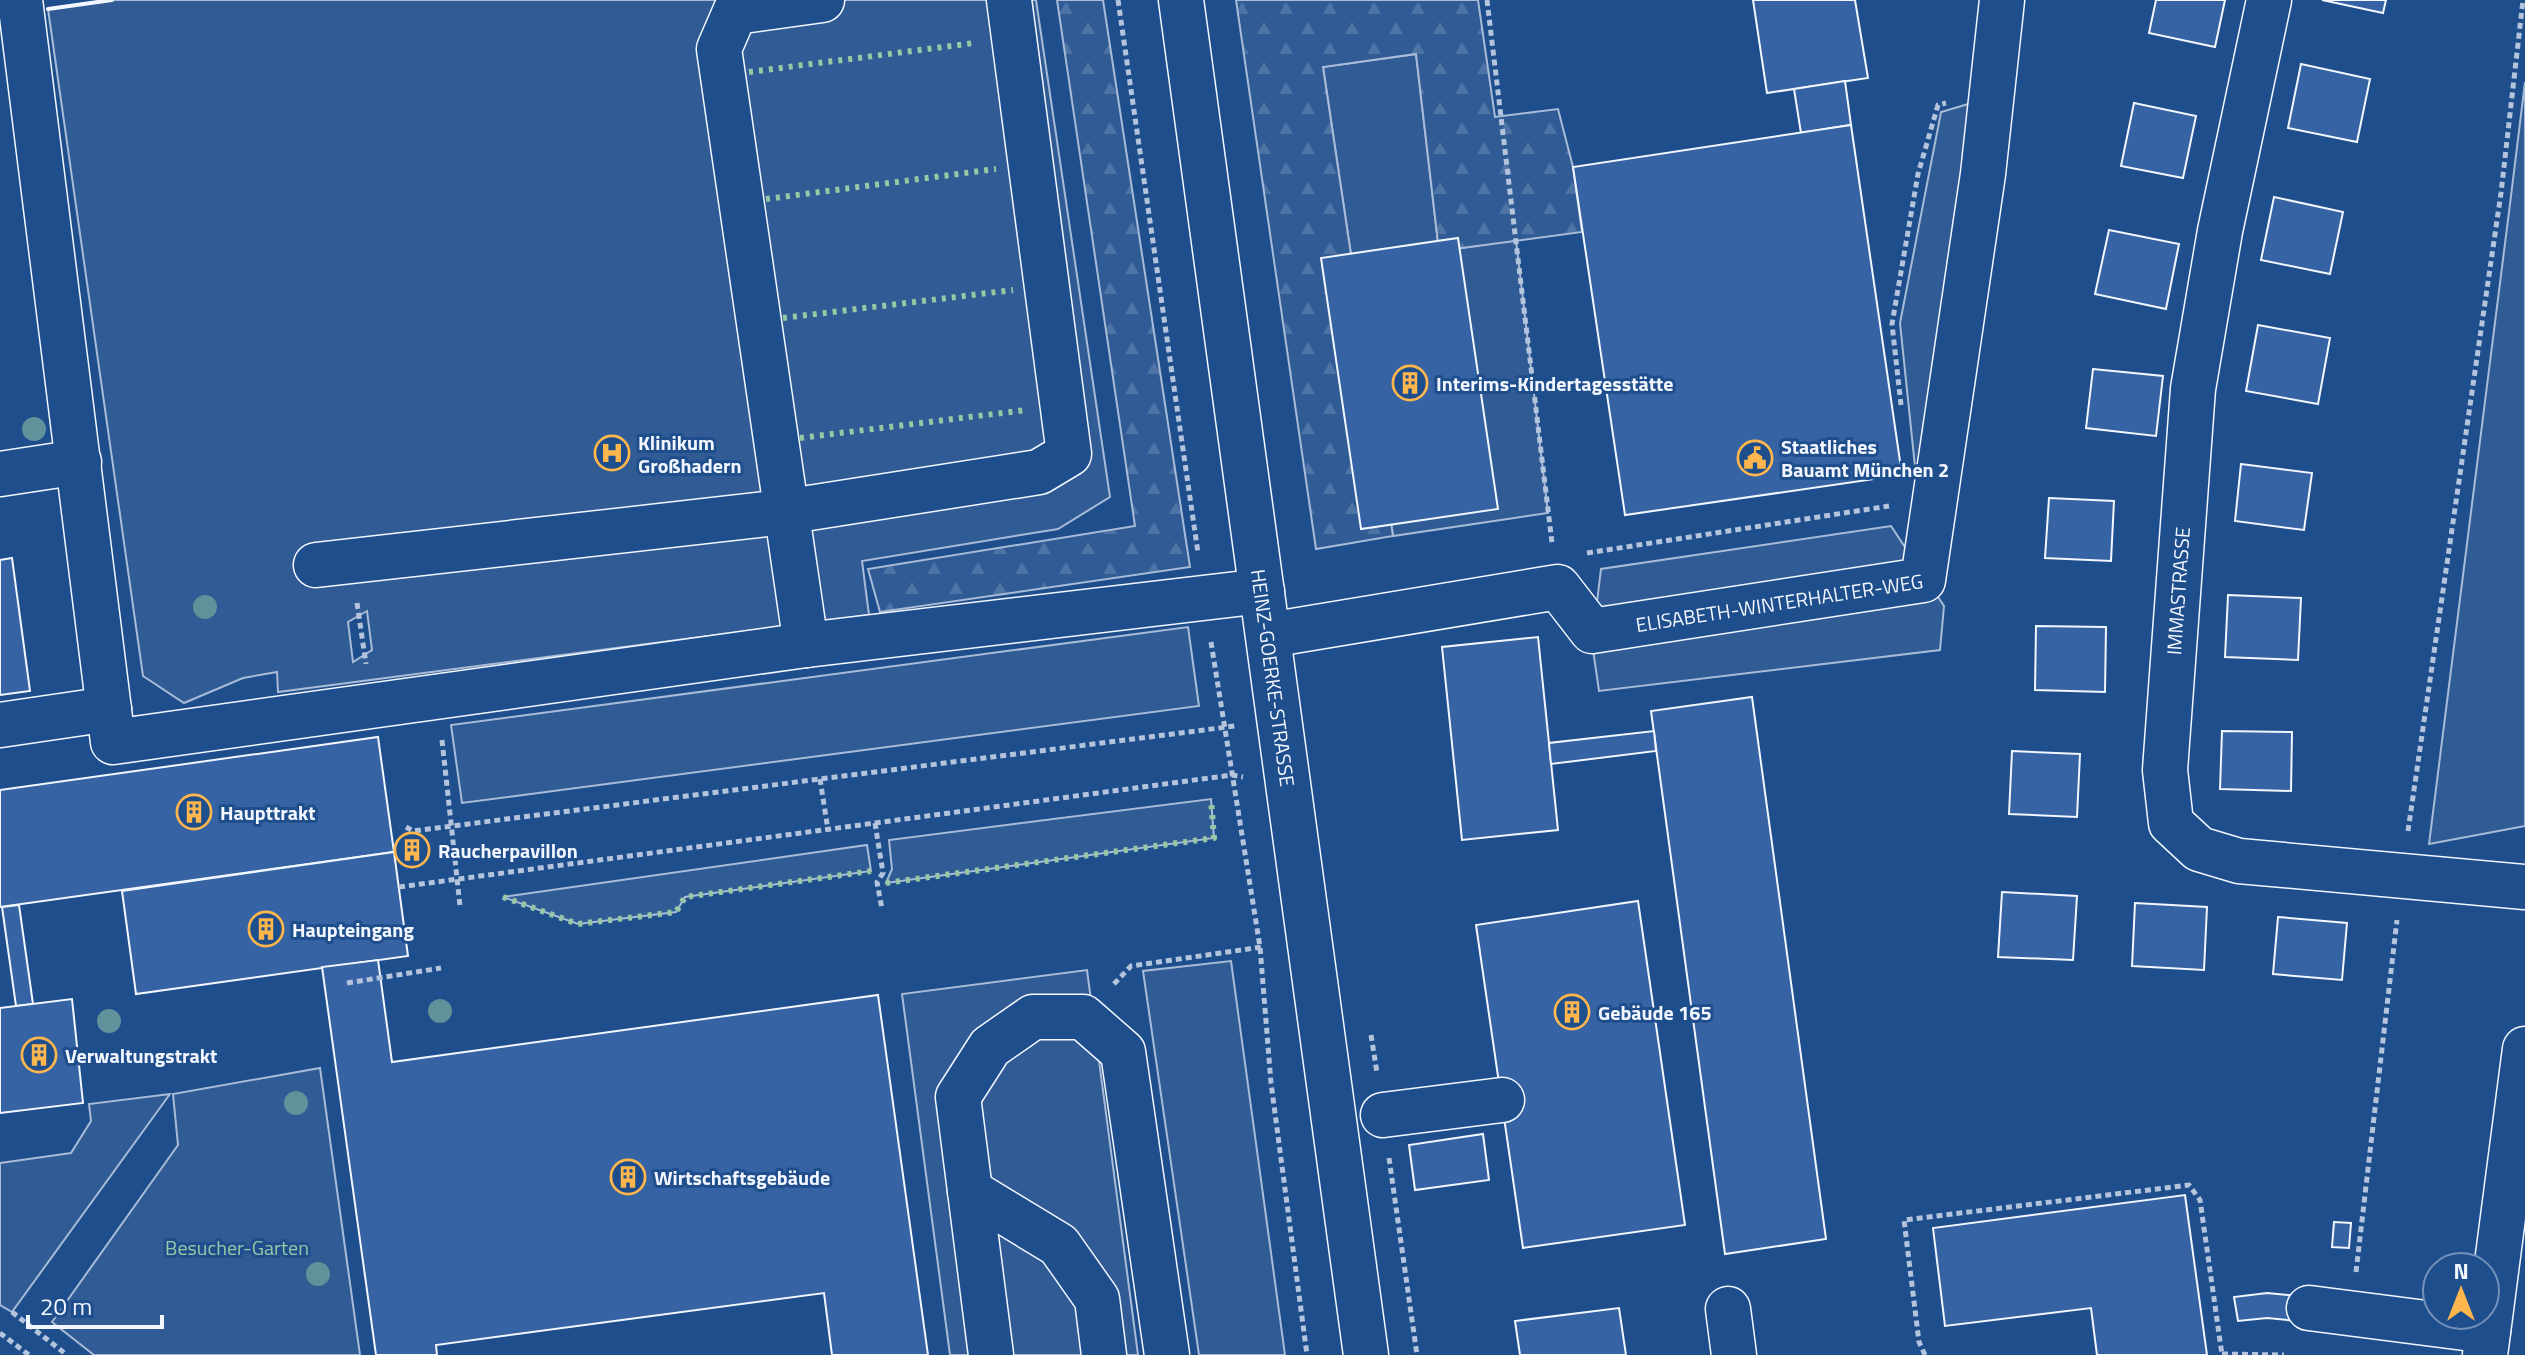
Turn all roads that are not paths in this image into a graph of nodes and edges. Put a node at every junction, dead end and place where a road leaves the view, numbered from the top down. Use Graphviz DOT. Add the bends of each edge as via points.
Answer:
graph roads {
  1 [pos="20,0"];
  2 [pos="822,0"];
  3 [pos="1009,0"];
  4 [pos="1181,0"];
  5 [pos="2002,0"];
  6 [pos="2269,0"];
  7 [pos="16,88"];
  8 [pos="79,462"];
  9 [pos="0,474"];
  10 [pos="784,512"];
  11 [pos="334,563"];
  12 [pos="1262,591"];
  13 [pos="1269,635"];
  14 [pos="806,645"];
  15 [pos="109,709"];
  16 [pos="0,725"];
  17 [pos="2525,887"];
  18 [pos="2525,1049"];
  19 [pos="1502,1100"];
  20 [pos="1383,1115"];
  21 [pos="970,1191"];
  22 [pos="1728,1309"];
  23 [pos="2330,1311"];
  24 [pos="2487,1343"];
  25 [pos="991,1355"];
  26 [pos="1104,1355"];
  27 [pos="1167,1355"];
  28 [pos="1366,1355"];
  29 [pos="1734,1355"];
  1 -- 7 [label="street"];
  2 -- 10 [label="street" via="735,12 719,49"];
  3 -- 10 [label="street" via="1069,454 1039,472"];
  4 -- 12 [label="street, HEINZ-GOERKE-STRASSE"];
  5 -- 13 [label="street, ELISABETH-WINTERHALTER-WEG" via="1983,174 1923,580 1592,631 1556,572"];
  6 -- 17 [label="street, IMMASTRASSE" via="2193,389 2165,770 2171,823 2199,849 2239,861"];
  7 -- 8 [label="street"];
  8 -- 9 [label="street"];
  8 -- 15 [label="street"];
  10 -- 11 [label="street"];
  10 -- 14 [label="street"];
  12 -- 13 [label="street, HEINZ-GOERKE-STRASSE"];
  12 -- 14 [label="street"];
  13 -- 28 [label="street, HEINZ-GOERKE-STRASSE"];
  14 -- 15 [label="street" via="113,742"];
  15 -- 16 [label="street"];
  18 -- 24 [label="street"];
  19 -- 20 [label="street"];
  21 -- 25 [label="street"];
  21 -- 26 [label="street" via="1059,1245 1097,1299"];
  21 -- 27 [label="street" via="958,1097 990,1047 1033,1017 1083,1017 1123,1052"];
  22 -- 29 [label="street"];
  23 -- 24 [label="street"];
}
